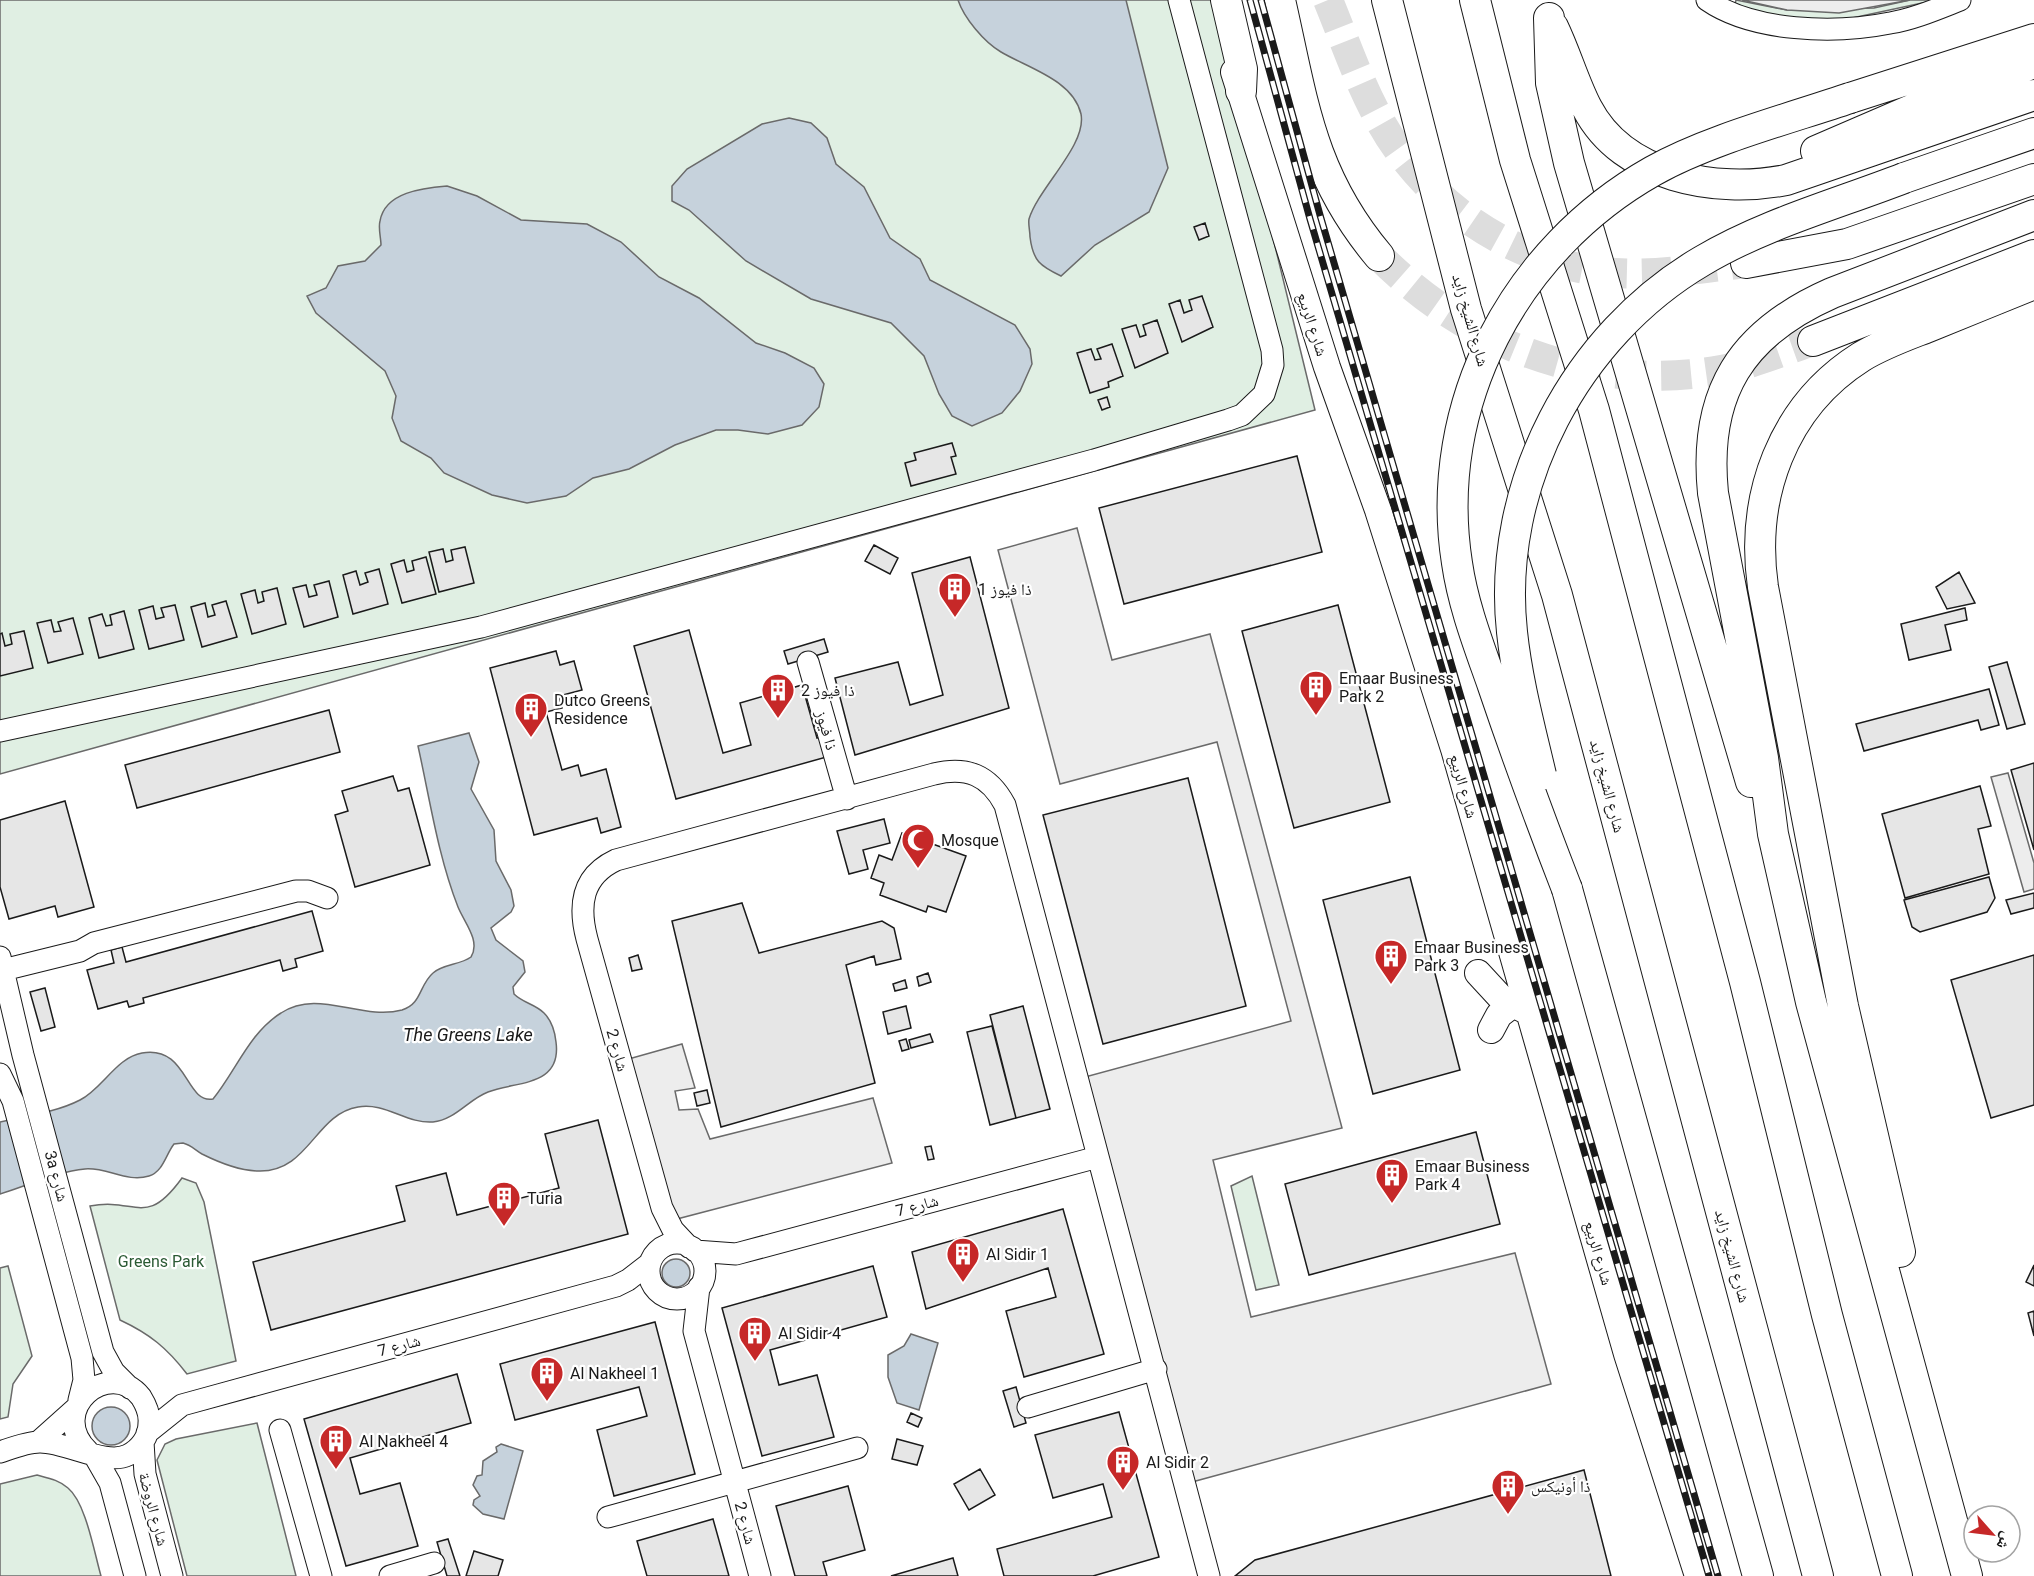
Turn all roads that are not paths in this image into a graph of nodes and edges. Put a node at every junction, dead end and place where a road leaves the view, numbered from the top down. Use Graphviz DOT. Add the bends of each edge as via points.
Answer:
graph roads {
  1 [pos="1179,0"];
  2 [pos="1215,0"];
  3 [pos="1226,0"];
  4 [pos="1280,0"];
  5 [pos="1387,0"];
  6 [pos="1475,0"];
  7 [pos="1707,0"];
  8 [pos="1959,0"];
  9 [pos="1547,9"];
  10 [pos="2034,39"];
  11 [pos="2034,63"];
  12 [pos="1241,91"];
  13 [pos="2034,95"];
  14 [pos="2034,133"];
  15 [pos="2034,179"];
  16 [pos="1701,181"];
  17 [pos="2034,215"];
  18 [pos="2034,255"];
  19 [pos="1379,256"];
  20 [pos="1746,263"];
  21 [pos="2034,284"];
  22 [pos="1813,341"];
  23 [pos="808,662"];
  24 [pos="0,731"];
  25 [pos="847,799"];
  26 [pos="1773,834"];
  27 [pos="1567,889"];
  28 [pos="327,898"];
  29 [pos="1,962"];
  30 [pos="1478,973"];
  31 [pos="1521,1009"];
  32 [pos="16,1023"];
  33 [pos="1491,1030"];
  34 [pos="0,1040"];
  35 [pos="0,1074"];
  36 [pos="1098,1157"];
  37 [pos="662,1209"];
  38 [pos="692,1249"];
  39 [pos="735,1254"];
  40 [pos="652,1259"];
  41 [pos="701,1283"];
  42 [pos="616,1286"];
  43 [pos="662,1295"];
  44 [pos="694,1330"];
  45 [pos="1156,1369"];
  46 [pos="134,1391"];
  47 [pos="78,1404"];
  48 [pos="182,1405"];
  49 [pos="1028,1407"];
  50 [pos="1926,1422"];
  51 [pos="280,1430"];
  52 [pos="145,1437"];
  53 [pos="38,1442"];
  54 [pos="857,1448"];
  55 [pos="0,1452"];
  56 [pos="91,1453"];
  57 [pos="735,1482"];
  58 [pos="608,1516"];
  59 [pos="434,1563"];
  60 [pos="135,1576"];
  61 [pos="172,1576"];
  62 [pos="321,1576"];
  63 [pos="390,1576"];
  64 [pos="760,1576"];
  65 [pos="1209,1576"];
  66 [pos="1698,1576"];
  67 [pos="1758,1576"];
  68 [pos="1818,1576"];
  69 [pos="1897,1576"];
  70 [pos="1967,1576"];
  1 -- 24 [label="street" via="1272,350 1270,380 1259,400 1242,415 1094,460 481,627"];
  2 -- 12 [label="main road, شارع الربيع"];
  3 -- 12 [label="highway" via="1242,69"];
  4 -- 19 [label="highway" via="1319,161 1345,212"];
  5 -- 68 [label="highway, شارع الشيخ زايد" via="1467,309 1557,595"];
  6 -- 69 [label="highway" via="1515,160 1594,410"];
  7 -- 8 [label="street" via="1745,20 1838,28 1890,23"];
  9 -- 16 [label="highway" via="1587,108 1607,136 1649,166"];
  9 -- 26 [label="highway" via="1551,83 1569,163 1745,763"];
  10 -- 27 [label="highway, bridge" via="1850,98 1684,156 1655,170 1578,223 1535,269 1501,321 1465,409 1454,471 1457,565 1485,665"];
  11 -- 16 [label="highway" via="1776,167"];
  12 -- 31 [label="main road, شارع الربيع" via="1327,367 1454,749"];
  13 -- 16 [label="highway" via="1786,180 1743,185"];
  14 -- 27 [label="highway, bridge" via="1738,242 1669,283 1638,308 1610,336 1563,401 1545,437 1520,512 1513,551 1511,631"];
  15 -- 20 [label="highway" via="1847,244"];
  17 -- 26 [label="highway" via="1804,305 1776,322 1753,344 1734,370 1721,398 1712,429 1713,492 1763,758"];
  18 -- 22 [label="highway"];
  21 -- 50 [label="highway" via="1879,347 1842,371 1810,401 1785,438 1768,478 1759,521 1762,587 1843,1006 1926,1367"];
  23 -- 25 [label="street, ذا فيوز"];
  25 -- 36 [label="street" via="960,770 982,777 1000,794"];
  25 -- 37 [label="street, شارع 2" via="616,861 597,872 585,891 584,927"];
  26 -- 50 [label="highway" via="1811,1002"];
  27 -- 67 [label="highway"];
  28 -- 29 [label="street" via="296,891 94,943 84,950"];
  29 -- 32 [label="street, 3a شارع"];
  30 -- 31 [label="main road" via="1494,991"];
  31 -- 33 [label="main road" via="1499,1016"];
  31 -- 66 [label="main road, شارع الربيع"];
  32 -- 34 [label="street" via="13,1031"];
  32 -- 46 [label="street, 3a شارع" via="103,1352 114,1372"];
  35 -- 47 [label="street, 3a شارع" via="13,1101 82,1359 84,1380"];
  36 -- 39 [label="street, شارع 7"];
  36 -- 45 [label="street"];
  37 -- 38 [label="street, شارع 2" via="673,1230"];
  37 -- 40 [label="street, شارع 2" via="661,1232"];
  38 -- 39 [label="street, شارع 7"];
  38 -- 40 [label="street" via="670,1244"];
  38 -- 41 [label="street" via="703,1262"];
  39 -- 41 [label="street, شارع 7"];
  40 -- 42 [label="street, شارع 7"];
  40 -- 43 [label="street" via="650,1279"];
  41 -- 43 [label="street" via="684,1298"];
  41 -- 44 [label="street, شارع 2"];
  42 -- 43 [label="street, شارع 7" via="639,1287"];
  42 -- 48 [label="street, شارع 7"];
  43 -- 44 [label="street, شارع 2" via="681,1311"];
  44 -- 57 [label="street, شارع 2"];
  45 -- 49 [label="street"];
  45 -- 65 [label="street"];
  46 -- 47 [label="street" via="121,1384 102,1384"];
  46 -- 48 [label="street, شارع 7"];
  46 -- 52 [label="street" via="148,1412"];
  47 -- 53 [label="street"];
  47 -- 56 [label="street" via="74,1427 81,1445"];
  48 -- 52 [label="street, شارع 7"];
  50 -- 70 [label="highway"];
  51 -- 62 [label="street"];
  52 -- 56 [label="street" via="136,1450 116,1459"];
  52 -- 61 [label="street, شارع الروضة" via="145,1474"];
  53 -- 55 [label="street"];
  53 -- 56 [label="street"];
  54 -- 57 [label="street"];
  56 -- 60 [label="street" via="110,1483"];
  57 -- 58 [label="street"];
  57 -- 64 [label="street, شارع 2"];
  59 -- 63 [label="street"];
}
